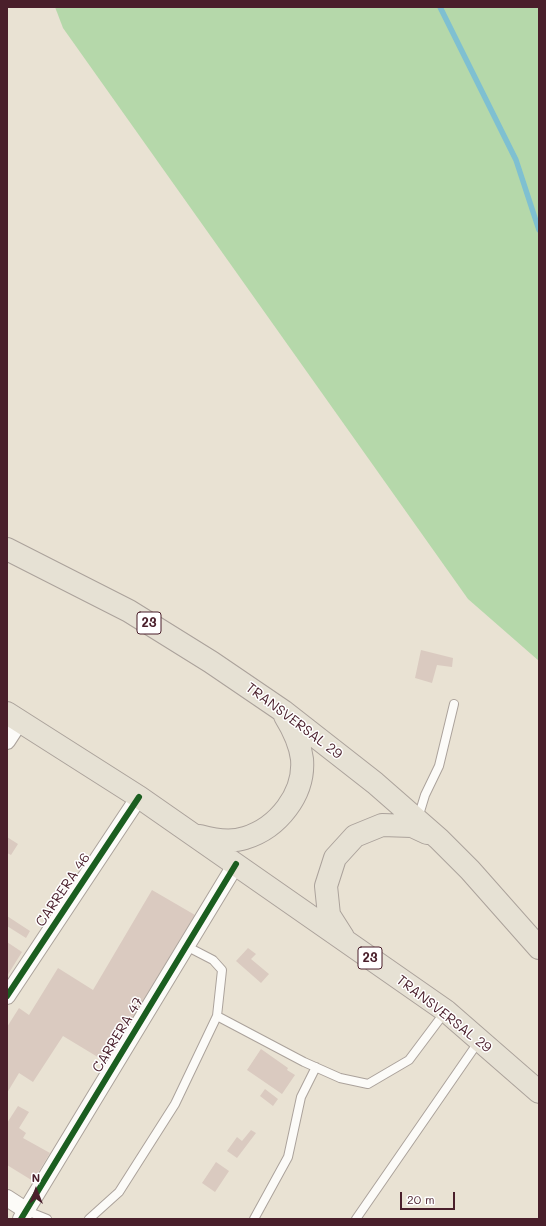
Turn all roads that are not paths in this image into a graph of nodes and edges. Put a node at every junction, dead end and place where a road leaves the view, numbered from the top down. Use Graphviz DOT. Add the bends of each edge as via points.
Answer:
graph roads {
  1 [pos="7,549"];
  2 [pos="454,704"];
  3 [pos="282,711"];
  4 [pos="13,717"];
  5 [pos="7,741"];
  6 [pos="139,797"];
  7 [pos="417,820"];
  8 [pos="193,834"];
  9 [pos="438,840"];
  10 [pos="236,864"];
  11 [pos="345,940"];
  12 [pos="186,946"];
  13 [pos="539,948"];
  14 [pos="7,996"];
  15 [pos="446,1011"];
  16 [pos="217,1016"];
  17 [pos="480,1040"];
  18 [pos="316,1067"];
  19 [pos="539,1092"];
  20 [pos="7,1198"];
  21 [pos="24,1215"];
  22 [pos="47,1219"];
  23 [pos="89,1219"];
  24 [pos="254,1219"];
  25 [pos="356,1219"];
  1 -- 3 [label="highway, TRANSVERSAL 29 / 23" via="129,611 211,662"];
  2 -- 7 [label="lane" via="438,766"];
  3 -- 7 [label="highway, TRANSVERSAL 29 / 23" via="375,783"];
  3 -- 8 [label="highway" via="296,734 302,760 299,786 287,809 268,828 244,838 218,841"];
  4 -- 5 [label="street"];
  4 -- 6 [label="highway, TRANSVERSAL 29 / 23"];
  6 -- 8 [label="highway, TRANSVERSAL 29 / 23"];
  6 -- 14 [label="street, CARRERA 46"];
  7 -- 9 [label="highway, TRANSVERSAL 29 / 23"];
  8 -- 10 [label="highway, TRANSVERSAL 29 / 23"];
  9 -- 11 [label="highway" via="412,826 382,825 355,836 335,858 326,886 330,915"];
  9 -- 13 [label="highway, TRANSVERSAL 29 / 23" via="470,870"];
  10 -- 11 [label="highway, TRANSVERSAL 29 / 23"];
  10 -- 12 [label="street, CARRERA 47"];
  11 -- 15 [label="highway, TRANSVERSAL 29 / 23"];
  12 -- 16 [label="lane" via="213,960 222,970"];
  12 -- 21 [label="street, CARRERA 47"];
  15 -- 17 [label="highway, TRANSVERSAL 29 / 23"];
  15 -- 18 [label="lane" via="409,1060 368,1084 340,1078"];
  16 -- 18 [label="lane"];
  16 -- 23 [label="lane" via="175,1104 119,1192"];
  17 -- 19 [label="highway, TRANSVERSAL 29 / 23"];
  17 -- 25 [label="lane"];
  18 -- 24 [label="lane" via="301,1097 288,1157"];
  20 -- 21 [label="street"];
  21 -- 22 [label="lane"];
}
